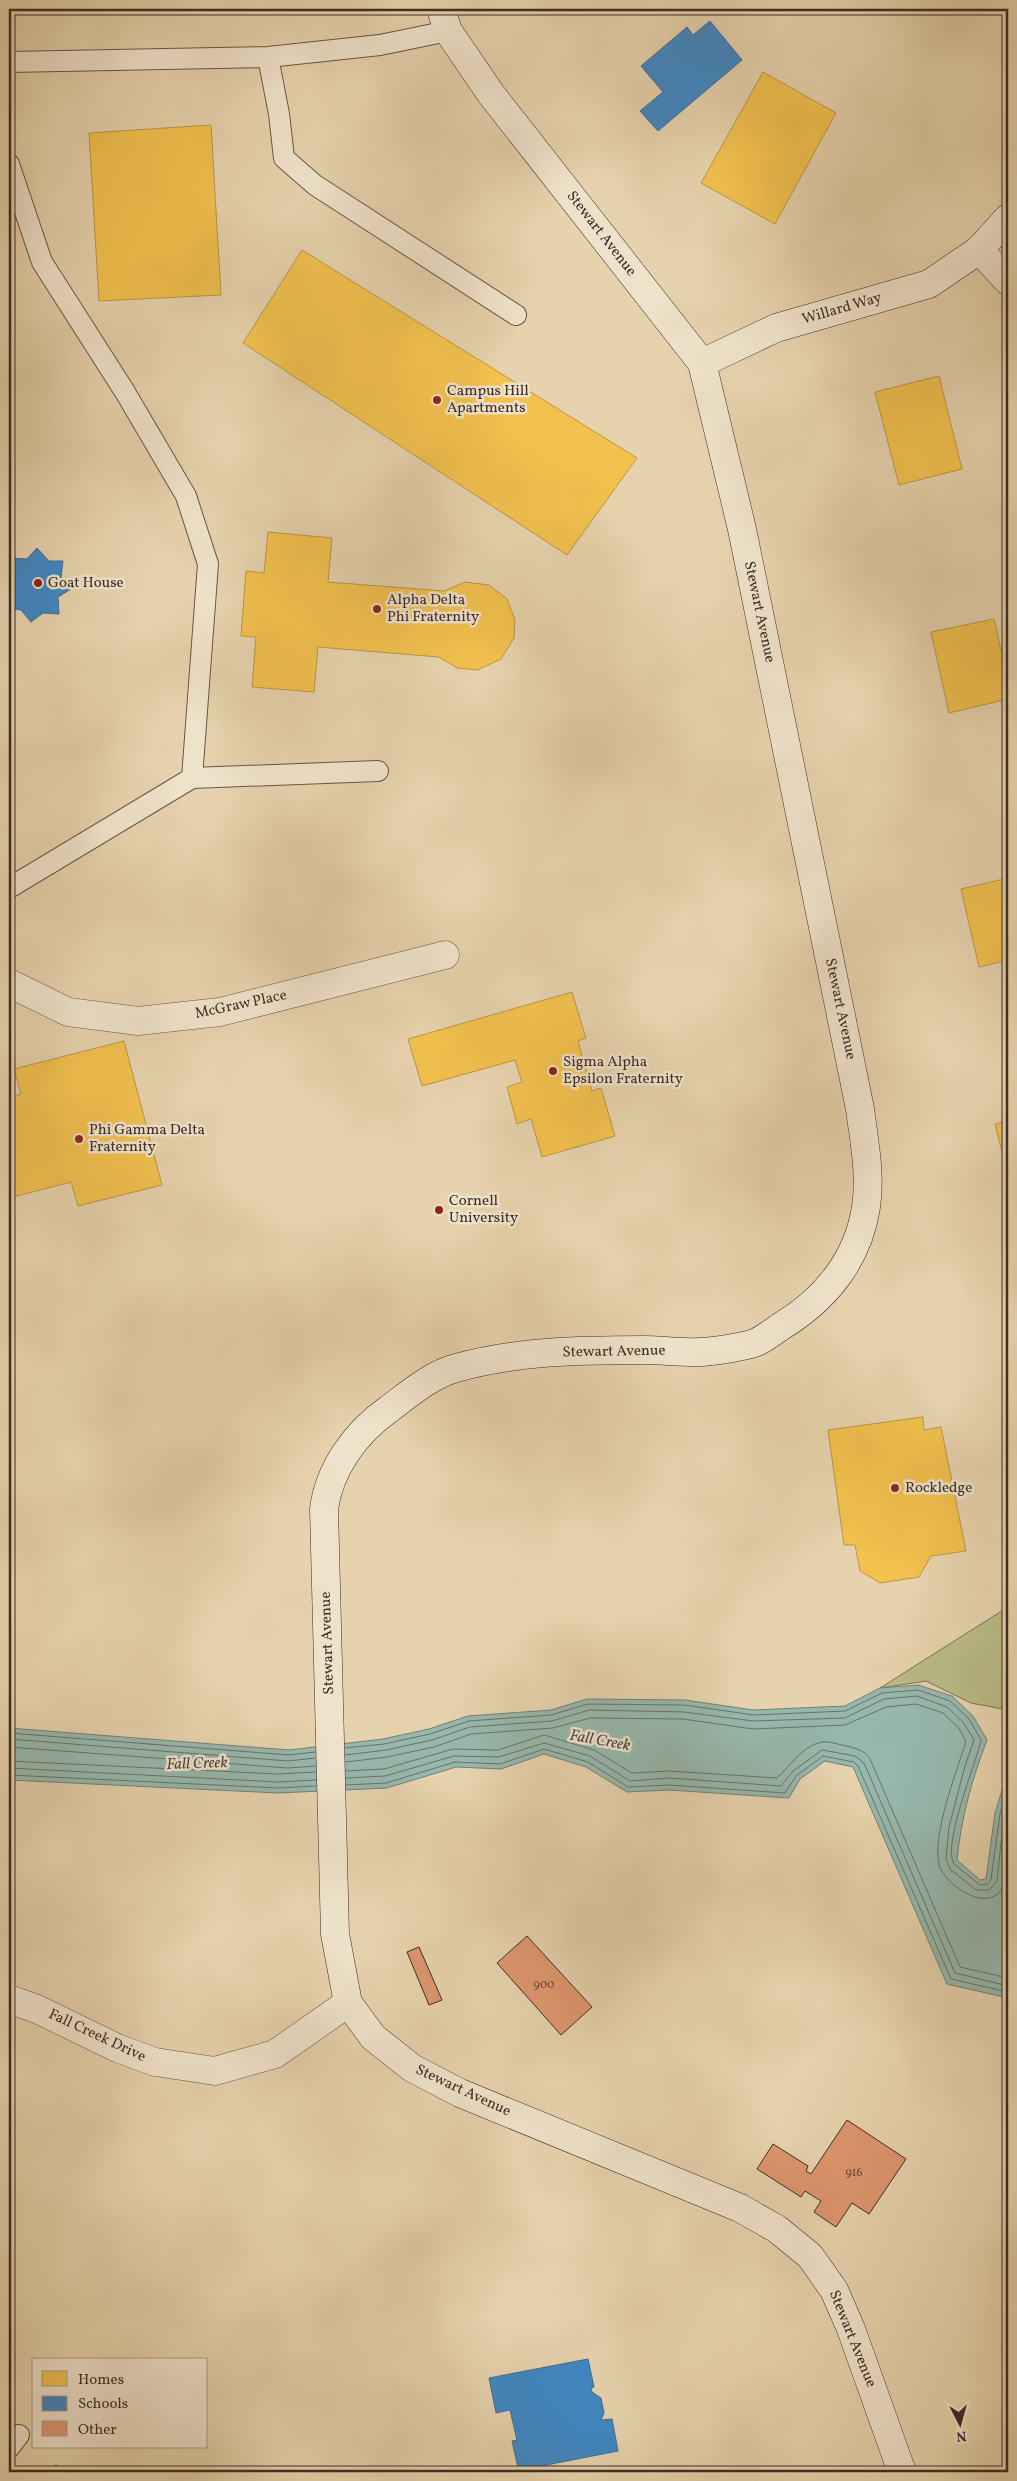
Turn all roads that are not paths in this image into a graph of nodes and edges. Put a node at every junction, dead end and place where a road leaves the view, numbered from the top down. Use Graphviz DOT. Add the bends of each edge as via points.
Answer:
graph roads {
  1 [pos="445,20"];
  2 [pos="268,57"];
  3 [pos="9,62"];
  4 [pos="9,164"];
  5 [pos="1008,218"];
  6 [pos="978,250"];
  7 [pos="1008,282"];
  8 [pos="516,315"];
  9 [pos="702,363"];
  10 [pos="378,771"];
  11 [pos="192,778"];
  12 [pos="9,888"];
  13 [pos="445,955"];
  14 [pos="9,983"];
  15 [pos="9,1999"];
  16 [pos="348,2004"];
  17 [pos="902,2472"];
  1 -- 2 [label="lane" via="380,46"];
  1 -- 9 [label="street, Stewart Avenue" via="491,94"];
  2 -- 3 [label="lane"];
  2 -- 8 [label="lane" via="284,158 315,185"];
  4 -- 11 [label="lane" via="42,262 125,392 186,496 208,564"];
  5 -- 6 [label="street, Willard Way"];
  6 -- 7 [label="street"];
  6 -- 9 [label="street, Willard Way" via="928,284 776,328"];
  9 -- 16 [label="street, Stewart Avenue" via="742,530 860,1109 868,1180 866,1208 857,1243 834,1283 811,1306 756,1342 704,1352 643,1350 516,1355 454,1369 424,1384 377,1418 337,1468 326,1490 324,1530 335,1934"];
  10 -- 11 [label="lane"];
  11 -- 12 [label="lane"];
  13 -- 14 [label="street, McGraw Place" via="220,1012 138,1021 68,1012"];
  15 -- 16 [label="street, Fall Creek Drive" via="37,2008 117,2048 155,2062 215,2070 275,2054"];
  16 -- 17 [label="street, Stewart Avenue" via="373,2037 412,2068 460,2093 740,2208 777,2229 810,2256 834,2290 851,2328"];
}
